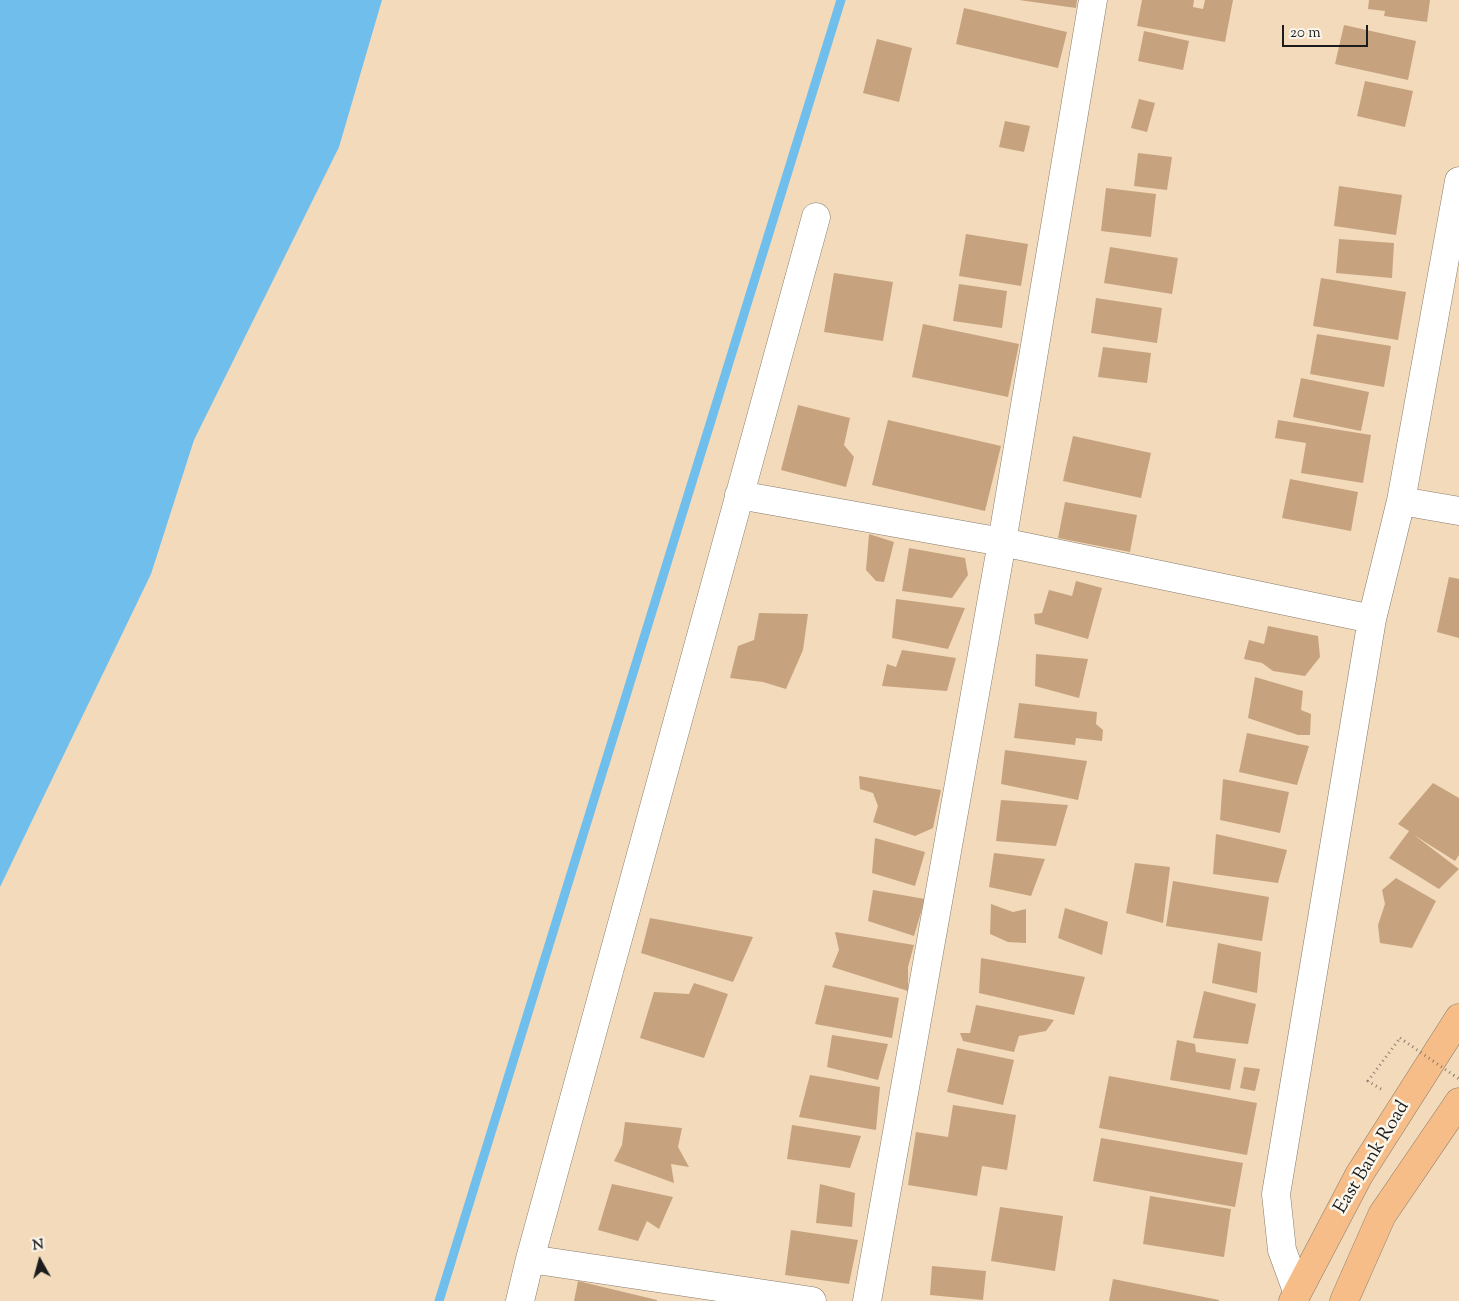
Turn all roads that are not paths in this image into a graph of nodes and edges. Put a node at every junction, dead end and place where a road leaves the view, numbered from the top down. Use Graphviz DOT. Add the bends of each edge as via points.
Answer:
graph roads {
  1 [pos="1093,0"];
  2 [pos="1459,181"];
  3 [pos="816,218"];
  4 [pos="739,495"];
  5 [pos="1401,501"];
  6 [pos="1459,510"];
  7 [pos="1002,542"];
  8 [pos="1372,619"];
  9 [pos="1459,1018"];
  10 [pos="1459,1102"];
  11 [pos="530,1260"];
  12 [pos="1295,1296"];
  13 [pos="520,1301"];
  14 [pos="812,1301"];
  15 [pos="867,1301"];
  16 [pos="1344,1301"];
  1 -- 7 [label="street"];
  2 -- 5 [label="street"];
  3 -- 4 [label="street"];
  4 -- 7 [label="street"];
  4 -- 11 [label="street"];
  5 -- 6 [label="street"];
  5 -- 8 [label="street"];
  7 -- 8 [label="street"];
  7 -- 15 [label="street"];
  8 -- 12 [label="street" via="1276,1194 1282,1250"];
  9 -- 12 [label="main road, East Bank Road" via="1359,1175"];
  10 -- 16 [label="main road, East Bank Road" via="1382,1214"];
  11 -- 13 [label="street"];
  11 -- 14 [label="street"];
}
